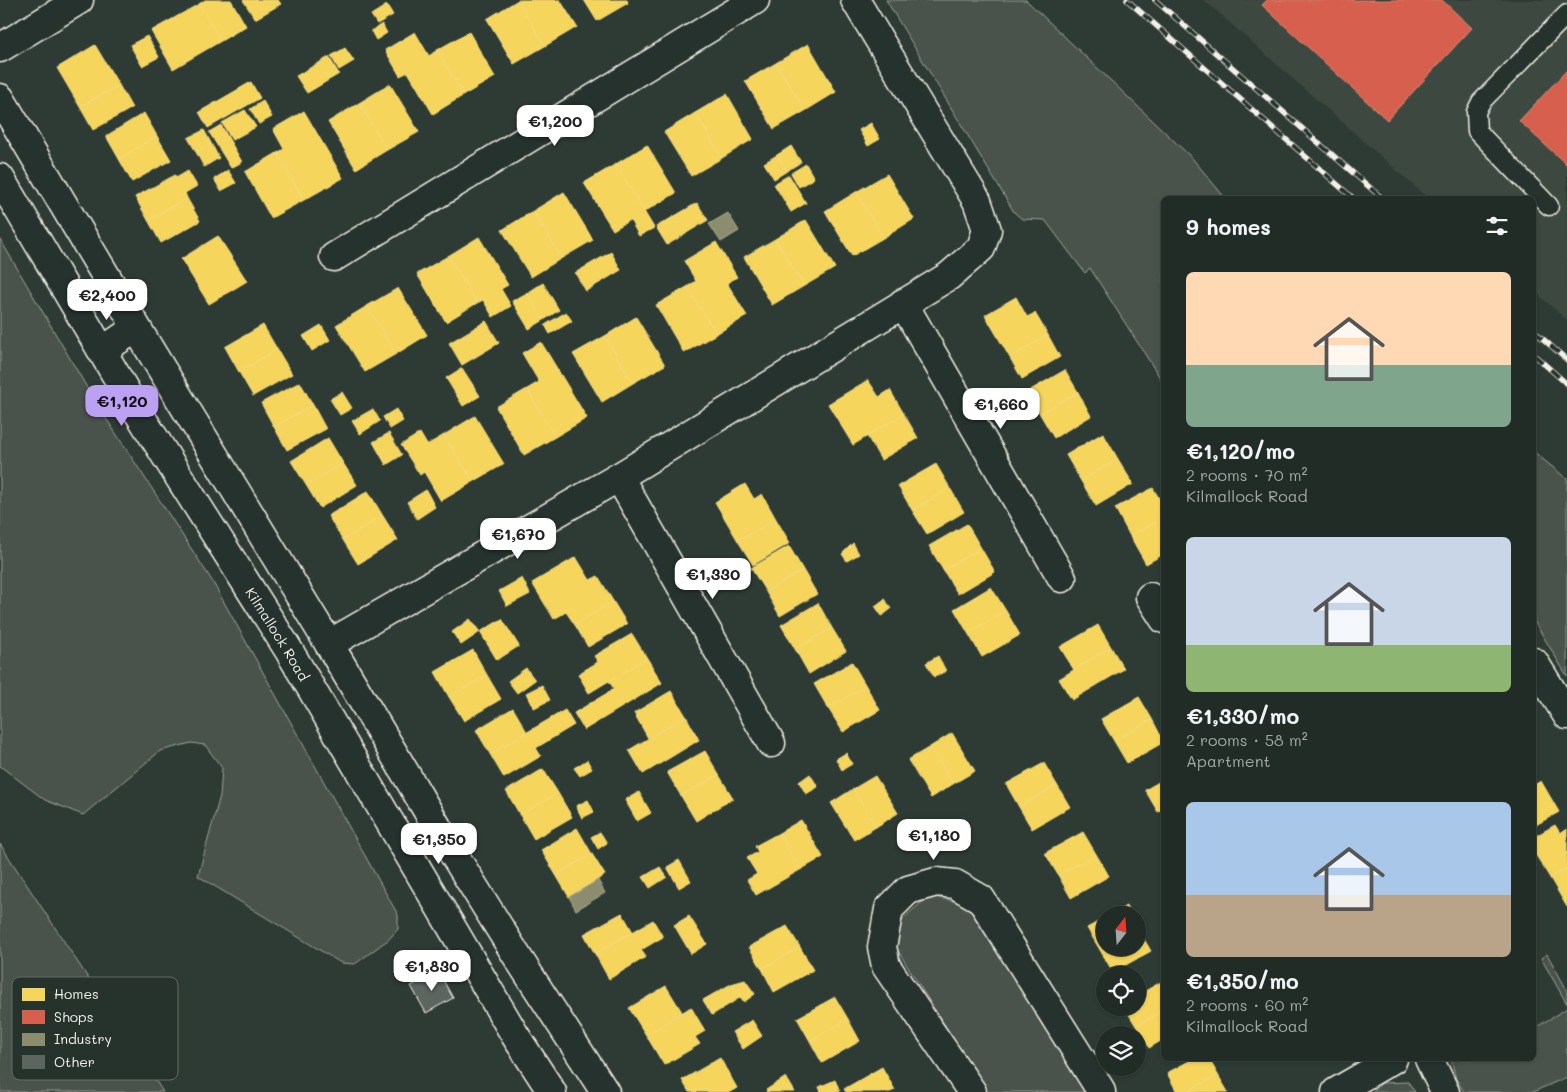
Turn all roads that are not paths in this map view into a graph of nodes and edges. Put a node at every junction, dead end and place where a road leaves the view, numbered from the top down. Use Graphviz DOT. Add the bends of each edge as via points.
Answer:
graph roads {
  1 [pos="79,0"];
  2 [pos="755,0"];
  3 [pos="854,0"];
  4 [pos="1567,14"];
  5 [pos="0,48"];
  6 [pos="0,98"];
  7 [pos="0,178"];
  8 [pos="1549,206"];
  9 [pos="334,257"];
  10 [pos="904,304"];
  11 [pos="136,328"];
  12 [pos="102,351"];
  13 [pos="619,477"];
  14 [pos="1062,578"];
  15 [pos="1150,597"];
  16 [pos="1161,615"];
  17 [pos="329,644"];
  18 [pos="1536,665"];
  19 [pos="1567,715"];
  20 [pos="771,743"];
  21 [pos="443,837"];
  22 [pos="411,859"];
  23 [pos="1390,1061"];
  24 [pos="1430,1061"];
  25 [pos="552,1092"];
  26 [pos="606,1092"];
  27 [pos="972,1092"];
  28 [pos="1101,1092"];
  29 [pos="1336,1092"];
  30 [pos="1445,1092"];
  1 -- 5 [label="street"];
  2 -- 9 [label="street"];
  3 -- 10 [label="street" via="977,201 987,230 981,248 956,270"];
  4 -- 8 [label="lane" via="1481,102 1476,112 1477,132"];
  6 -- 11 [label="street"];
  7 -- 12 [label="street, Kilmallock Road"];
  10 -- 13 [label="street"];
  10 -- 14 [label="street"];
  11 -- 12 [label="street"];
  11 -- 17 [label="street"];
  12 -- 22 [label="street, Kilmallock Road" via="288,649"];
  13 -- 17 [label="street"];
  13 -- 20 [label="street"];
  15 -- 16 [label="street"];
  17 -- 21 [label="street"];
  18 -- 19 [label="street"];
  21 -- 22 [label="street"];
  21 -- 26 [label="street"];
  22 -- 25 [label="street, Kilmallock Road"];
  23 -- 29 [label="street"];
  24 -- 30 [label="street"];
  27 -- 28 [label="street" via="886,966 882,947 889,909 908,890 936,882 955,884 981,899"];
}
